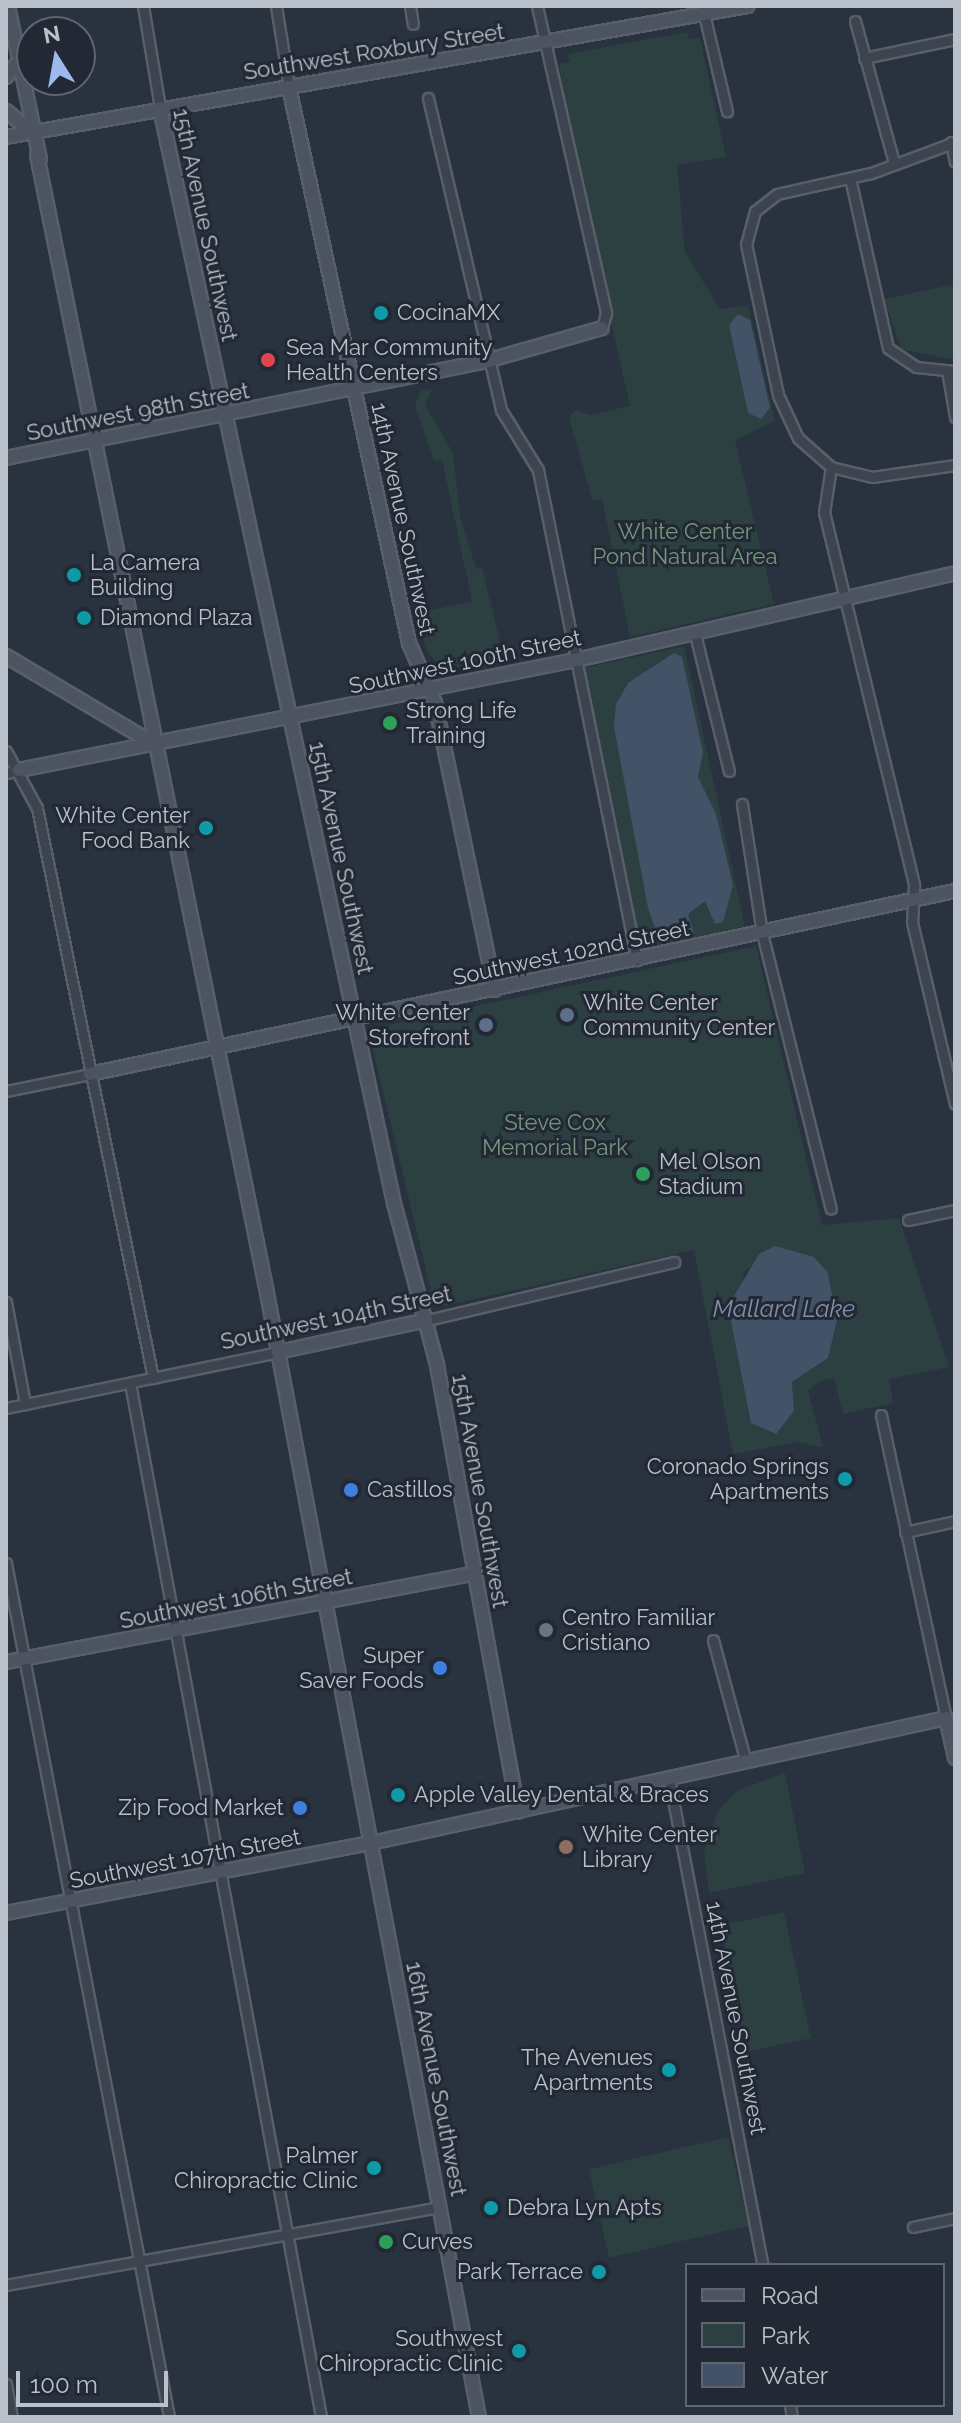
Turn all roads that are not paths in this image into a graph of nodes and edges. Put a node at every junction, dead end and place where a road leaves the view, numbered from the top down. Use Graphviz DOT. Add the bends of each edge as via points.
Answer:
graph roads {
  1 [pos="8,6"];
  2 [pos="143,6"];
  3 [pos="276,6"];
  4 [pos="410,6"];
  5 [pos="537,6"];
  6 [pos="748,6"];
  7 [pos="704,14"];
  8 [pos="855,21"];
  9 [pos="413,24"];
  10 [pos="955,39"];
  11 [pos="544,44"];
  12 [pos="16,46"];
  13 [pos="864,58"];
  14 [pos="289,87"];
  15 [pos="25,96"];
  16 [pos="428,98"];
  17 [pos="160,108"];
  18 [pos="6,111"];
  19 [pos="727,111"];
  20 [pos="32,132"];
  21 [pos="6,137"];
  22 [pos="953,142"];
  23 [pos="955,162"];
  24 [pos="894,163"];
  25 [pos="850,178"];
  26 [pos="602,328"];
  27 [pos="490,360"];
  28 [pos="951,371"];
  29 [pos="354,389"];
  30 [pos="224,415"];
  31 [pos="955,417"];
  32 [pos="94,441"];
  33 [pos="6,458"];
  34 [pos="955,465"];
  35 [pos="831,467"];
  36 [pos="955,573"];
  37 [pos="955,581"];
  38 [pos="930,582"];
  39 [pos="843,602"];
  40 [pos="695,634"];
  41 [pos="6,656"];
  42 [pos="576,660"];
  43 [pos="428,691"];
  44 [pos="291,718"];
  45 [pos="154,744"];
  46 [pos="6,751"];
  47 [pos="729,771"];
  48 [pos="13,772"];
  49 [pos="742,804"];
  50 [pos="955,891"];
  51 [pos="916,899"];
  52 [pos="762,933"];
  53 [pos="637,960"];
  54 [pos="495,990"];
  55 [pos="355,1019"];
  56 [pos="218,1049"];
  57 [pos="90,1074"];
  58 [pos="6,1091"];
  59 [pos="955,1104"];
  60 [pos="831,1209"];
  61 [pos="955,1210"];
  62 [pos="908,1220"];
  63 [pos="674,1262"];
  64 [pos="6,1302"];
  65 [pos="427,1320"];
  66 [pos="278,1352"];
  67 [pos="153,1378"];
  68 [pos="130,1383"];
  69 [pos="25,1404"];
  70 [pos="6,1408"];
  71 [pos="881,1415"];
  72 [pos="955,1521"];
  73 [pos="905,1532"];
  74 [pos="6,1563"];
  75 [pos="473,1574"];
  76 [pos="325,1602"];
  77 [pos="176,1630"];
  78 [pos="713,1640"];
  79 [pos="24,1659"];
  80 [pos="6,1662"];
  81 [pos="946,1718"];
  82 [pos="955,1758"];
  83 [pos="746,1762"];
  84 [pos="669,1779"];
  85 [pos="518,1812"];
  86 [pos="371,1843"];
  87 [pos="220,1872"];
  88 [pos="68,1901"];
  89 [pos="6,1913"];
  90 [pos="440,2207"];
  91 [pos="955,2218"];
  92 [pos="913,2227"];
  93 [pos="287,2233"];
  94 [pos="139,2261"];
  95 [pos="763,2263"];
  96 [pos="6,2285"];
  97 [pos="6,2384"];
  98 [pos="12,2417"];
  99 [pos="169,2417"];
  100 [pos="321,2417"];
  101 [pos="479,2417"];
  1 -- 12 [label="street, 16th Avenue Southwest"];
  2 -- 17 [label="street, 15th Avenue Southwest"];
  3 -- 14 [label="street, 14th Avenue Southwest"];
  4 -- 9 [label="street"];
  5 -- 11 [label="street"];
  6 -- 7 [label="street, Southwest Roxbury Street"];
  7 -- 11 [label="street, Southwest Roxbury Street"];
  7 -- 19 [label="street"];
  8 -- 13 [label="street"];
  10 -- 13 [label="street"];
  11 -- 14 [label="street, Southwest Roxbury Street"];
  11 -- 26 [label="street" via="606,313"];
  13 -- 24 [label="street"];
  14 -- 17 [label="street, Southwest Roxbury Street"];
  14 -- 29 [label="street, 14th Avenue Southwest"];
  15 -- 20 [label="street, 16th Avenue Southwest"];
  16 -- 27 [label="street"];
  17 -- 20 [label="street, Southwest Roxbury Street"];
  17 -- 30 [label="street, 15th Avenue Southwest"];
  18 -- 20 [label="street"];
  20 -- 21 [label="street, Southwest Roxbury Street"];
  20 -- 32 [label="street, 16th Avenue Southwest"];
  22 -- 23 [label="street"];
  22 -- 24 [label="street"];
  24 -- 25 [label="street"];
  25 -- 28 [label="street" via="888,348 906,363"];
  25 -- 35 [label="street" via="777,194 755,211 746,244 784,414"];
  26 -- 27 [label="street, Southwest 98th Street"];
  27 -- 29 [label="street, Southwest 98th Street"];
  27 -- 42 [label="street" via="504,418 538,470"];
  28 -- 31 [label="street"];
  29 -- 30 [label="street, Southwest 98th Street"];
  29 -- 43 [label="street, 14th Avenue Southwest" via="409,643"];
  30 -- 32 [label="street, Southwest 98th Street"];
  30 -- 44 [label="street, 15th Avenue Southwest"];
  32 -- 33 [label="street, Southwest 98th Street"];
  32 -- 45 [label="street, 16th Avenue Southwest"];
  34 -- 35 [label="street" via="893,477"];
  35 -- 39 [label="street" via="824,512"];
  36 -- 38 [label="street, Southwest 100th Street"];
  37 -- 38 [label="street, Southwest 100th Street"];
  38 -- 39 [label="street, Southwest 100th Street"];
  39 -- 40 [label="street, Southwest 100th Street"];
  39 -- 51 [label="street"];
  40 -- 42 [label="street, Southwest 100th Street"];
  40 -- 47 [label="street"];
  41 -- 45 [label="street"];
  42 -- 43 [label="street, Southwest 100th Street"];
  42 -- 53 [label="street"];
  43 -- 44 [label="street, Southwest 100th Street"];
  43 -- 54 [label="street, 14th Avenue Southwest"];
  44 -- 45 [label="street, Southwest 100th Street"];
  44 -- 55 [label="street, 15th Avenue Southwest"];
  45 -- 48 [label="street, Southwest 100th Street"];
  45 -- 56 [label="street, 16th Avenue Southwest"];
  46 -- 48 [label="street"];
  48 -- 57 [label="street" via="37,808"];
  49 -- 52 [label="street"];
  50 -- 51 [label="street, Southwest 102nd Street"];
  51 -- 52 [label="street, Southwest 102nd Street"];
  51 -- 59 [label="street" via="912,922"];
  52 -- 53 [label="street, Southwest 102nd Street"];
  52 -- 60 [label="street"];
  53 -- 54 [label="street, Southwest 102nd Street"];
  54 -- 55 [label="street, Southwest 102nd Street"];
  55 -- 56 [label="street, Southwest 102nd Street"];
  55 -- 65 [label="street, 15th Avenue Southwest"];
  56 -- 57 [label="street, Southwest 102nd Street"];
  56 -- 66 [label="street, 16th Avenue Southwest"];
  57 -- 58 [label="street, Southwest 102nd Street"];
  57 -- 67 [label="street"];
  61 -- 62 [label="street"];
  63 -- 65 [label="street, Southwest 104th Street"];
  64 -- 69 [label="street"];
  65 -- 66 [label="street, Southwest 104th Street"];
  65 -- 75 [label="street, 15th Avenue Southwest"];
  66 -- 67 [label="street, Southwest 104th Street"];
  66 -- 76 [label="street, 16th Avenue Southwest"];
  67 -- 68 [label="street, Southwest 104th Street"];
  68 -- 69 [label="street, Southwest 104th Street"];
  68 -- 77 [label="street"];
  69 -- 70 [label="street, Southwest 104th Street"];
  71 -- 73 [label="street"];
  72 -- 73 [label="street"];
  73 -- 81 [label="street"];
  74 -- 79 [label="street"];
  75 -- 76 [label="street, Southwest 106th Street"];
  75 -- 85 [label="street, 15th Avenue Southwest"];
  76 -- 77 [label="street, Southwest 106th Street"];
  76 -- 86 [label="street, 16th Avenue Southwest"];
  77 -- 79 [label="street, Southwest 106th Street"];
  77 -- 87 [label="street"];
  78 -- 83 [label="street"];
  79 -- 80 [label="street, Southwest 106th Street"];
  79 -- 88 [label="street"];
  81 -- 82 [label="street"];
  81 -- 83 [label="street, Southwest 107th Street"];
  83 -- 84 [label="street, Southwest 107th Street"];
  84 -- 85 [label="street, Southwest 107th Street"];
  84 -- 95 [label="street, 14th Avenue Southwest"];
  85 -- 86 [label="street, Southwest 107th Street"];
  86 -- 87 [label="street, Southwest 107th Street"];
  86 -- 90 [label="street, 16th Avenue Southwest"];
  87 -- 88 [label="street, Southwest 107th Street"];
  87 -- 93 [label="street"];
  88 -- 89 [label="street, Southwest 107th Street"];
  88 -- 94 [label="street"];
  90 -- 93 [label="street"];
  90 -- 101 [label="street, 16th Avenue Southwest"];
  91 -- 92 [label="street"];
  93 -- 94 [label="street"];
  93 -- 100 [label="street"];
  94 -- 96 [label="street"];
  94 -- 99 [label="street"];
  97 -- 98 [label="street"];
}
